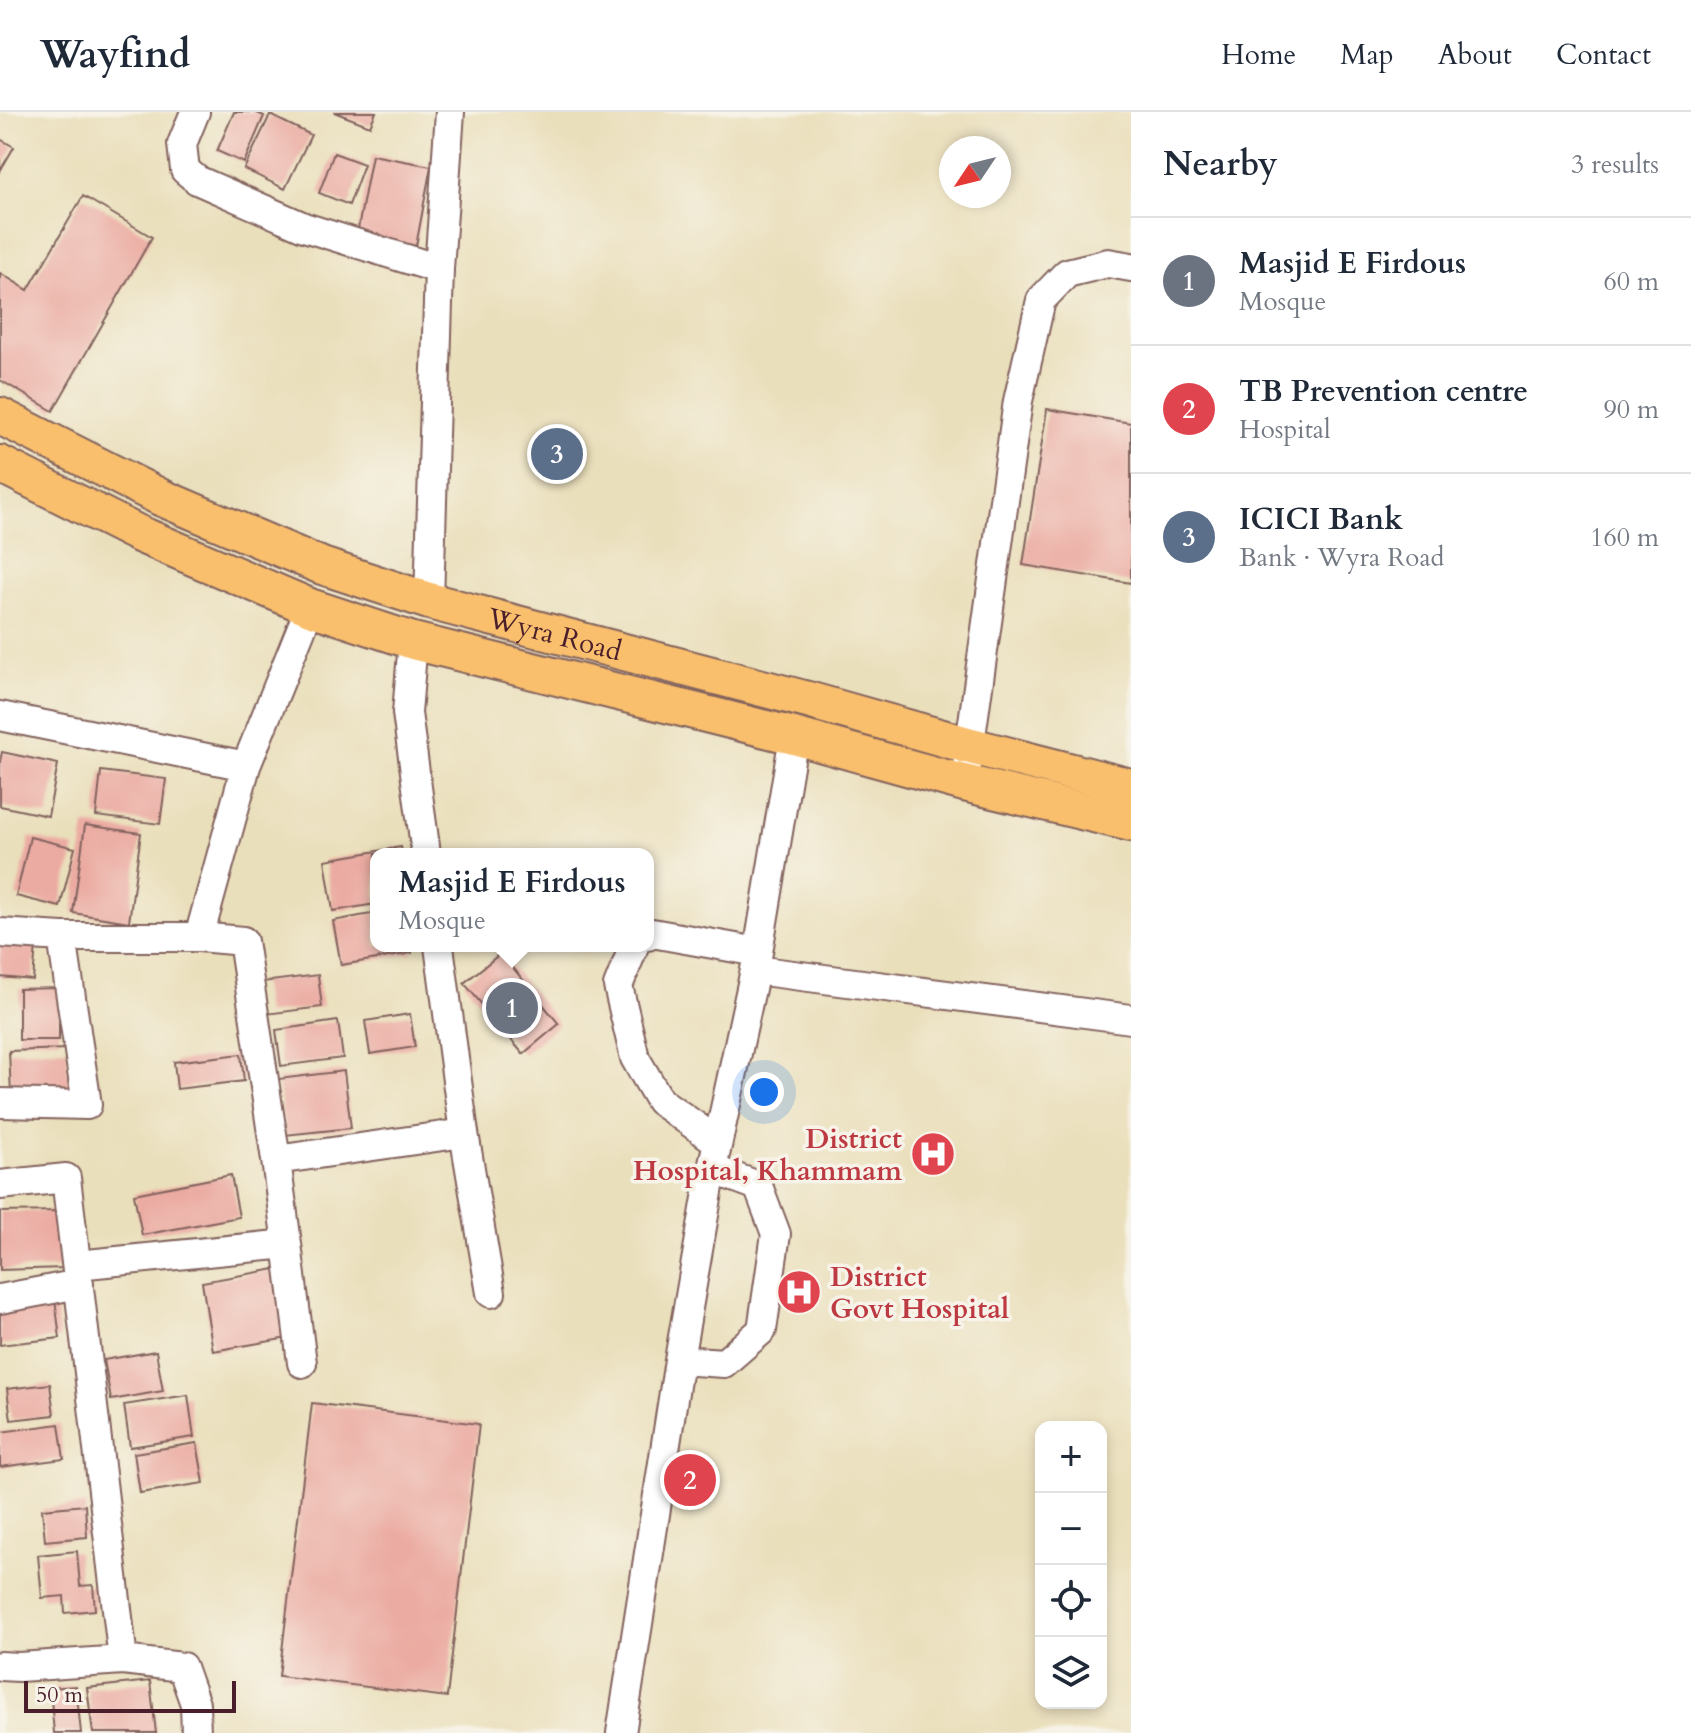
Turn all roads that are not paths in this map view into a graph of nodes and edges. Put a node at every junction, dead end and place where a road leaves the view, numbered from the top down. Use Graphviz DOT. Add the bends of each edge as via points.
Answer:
graph roads {
  1 [pos="195,112"];
  2 [pos="450,112"];
  3 [pos="1131,267"];
  4 [pos="439,269"];
  5 [pos="0,416"];
  6 [pos="0,464"];
  7 [pos="429,601"];
  8 [pos="310,607"];
  9 [pos="413,641"];
  10 [pos="0,716"];
  11 [pos="794,736"];
  12 [pos="971,746"];
  13 [pos="246,766"];
  14 [pos="964,783"];
  15 [pos="1131,787"];
  16 [pos="1131,823"];
  17 [pos="425,848"];
  18 [pos="0,933"];
  19 [pos="654,934"];
  20 [pos="62,937"];
  21 [pos="199,937"];
  22 [pos="440,952"];
  23 [pos="632,952"];
  24 [pos="757,961"];
  25 [pos="1131,1019"];
  26 [pos="0,1103"];
  27 [pos="464,1133"];
  28 [pos="718,1142"];
  29 [pos="276,1160"];
  30 [pos="712,1169"];
  31 [pos="0,1185"];
  32 [pos="287,1244"];
  33 [pos="78,1275"];
  34 [pos="491,1293"];
  35 [pos="0,1299"];
  36 [pos="679,1360"];
  37 [pos="302,1363"];
  38 [pos="123,1660"];
  39 [pos="0,1666"];
  40 [pos="196,1733"];
  41 [pos="621,1733"];
  1 -- 4 [label="street" via="182,144 185,170 197,180 304,227"];
  2 -- 4 [label="street"];
  3 -- 12 [label="street" via="1108,263 1067,273 1041,300 1018,401"];
  4 -- 7 [label="street"];
  5 -- 7 [label="main road, Wyra Road" via="160,497 322,566"];
  6 -- 8 [label="main road, Wyra Road" via="139,534"];
  7 -- 12 [label="main road, Wyra Road"];
  8 -- 9 [label="main road, Wyra Road"];
  8 -- 13 [label="street"];
  9 -- 11 [label="main road, Wyra Road"];
  9 -- 17 [label="street" via="407,713"];
  10 -- 13 [label="street"];
  11 -- 14 [label="main road, Wyra Road"];
  11 -- 24 [label="street"];
  12 -- 14 [label="street"];
  12 -- 15 [label="main road, Wyra Road"];
  13 -- 21 [label="street"];
  14 -- 16 [label="main road, Wyra Road"];
  18 -- 20 [label="street"];
  19 -- 24 [label="street"];
  20 -- 21 [label="street"];
  20 -- 26 [label="street" via="87,1105"];
  21 -- 29 [label="street" via="243,941"];
  22 -- 27 [label="street"];
  23 -- 28 [label="street" via="618,986 635,1058 660,1101"];
  24 -- 25 [label="street"];
  24 -- 28 [label="street"];
  27 -- 29 [label="street"];
  27 -- 34 [label="street"];
  28 -- 30 [label="street"];
  29 -- 32 [label="street"];
  30 -- 36 [label="street"];
  30 -- 36 [label="street" via="758,1186 776,1234 762,1330 724,1363"];
  31 -- 33 [label="street" via="66,1178"];
  32 -- 33 [label="street"];
  32 -- 37 [label="street"];
  33 -- 35 [label="street"];
  33 -- 38 [label="street"];
  36 -- 41 [label="street"];
  38 -- 39 [label="street"];
  38 -- 40 [label="street" via="182,1667 195,1704"];
}
